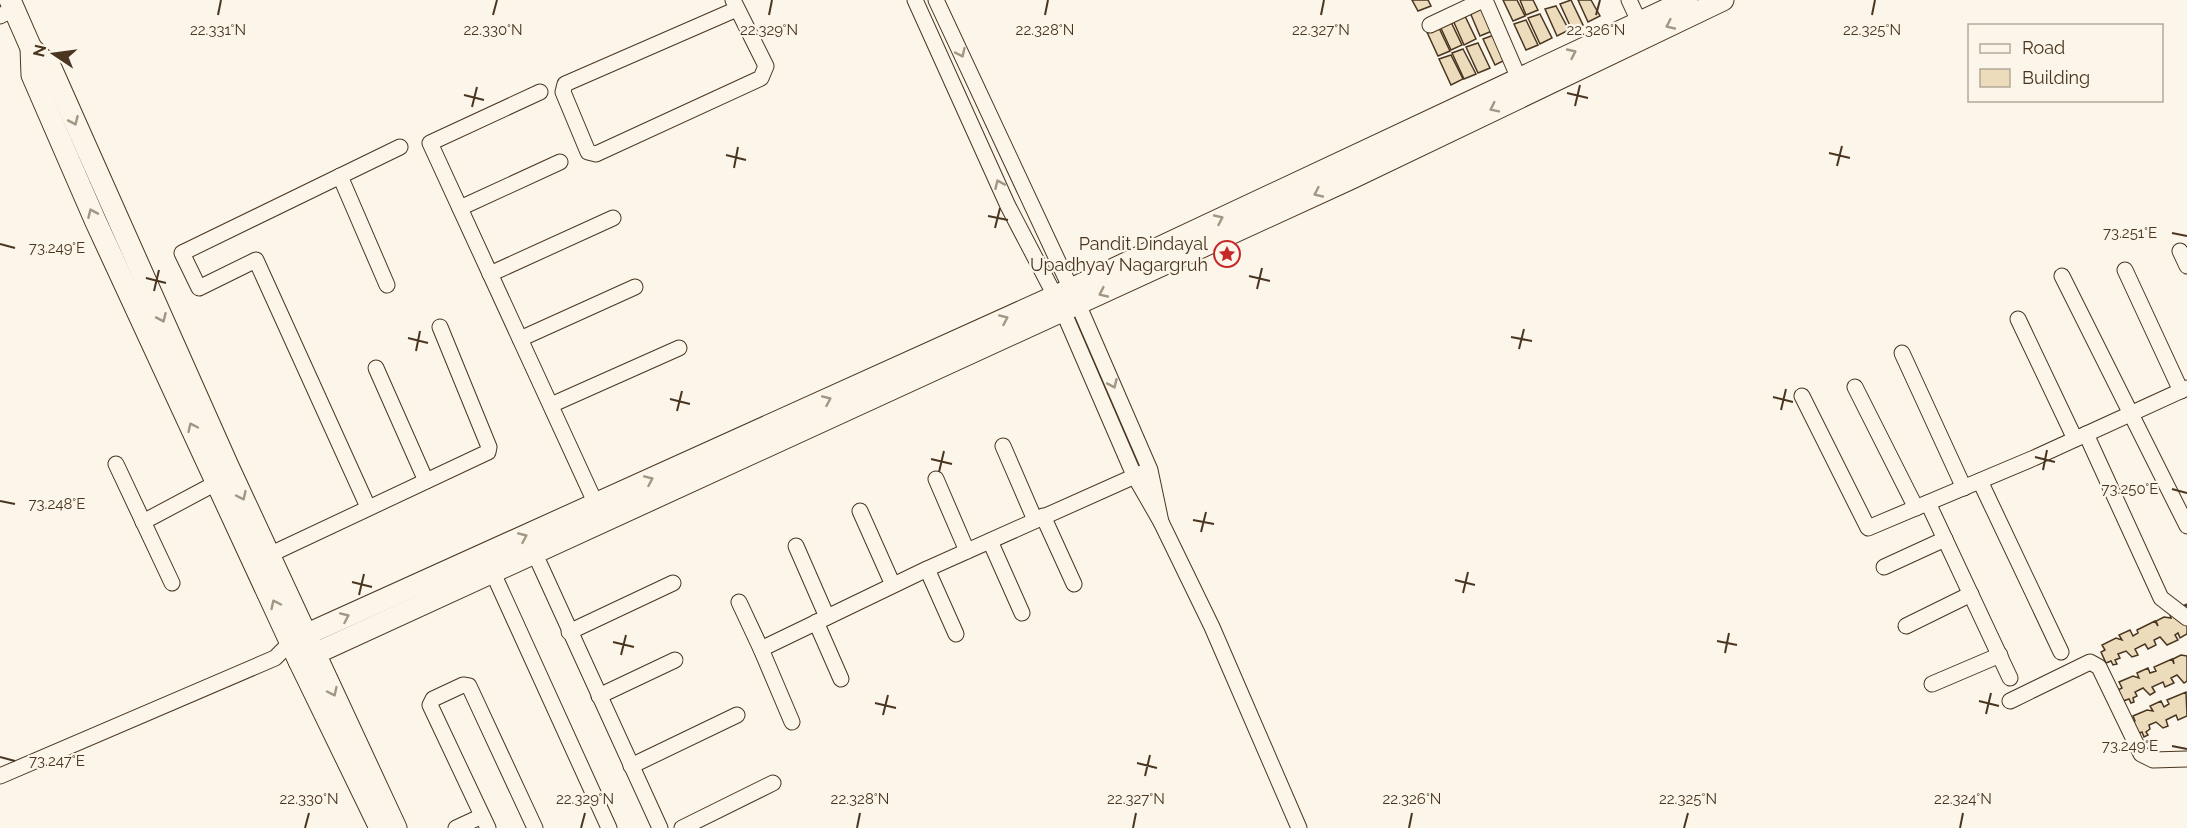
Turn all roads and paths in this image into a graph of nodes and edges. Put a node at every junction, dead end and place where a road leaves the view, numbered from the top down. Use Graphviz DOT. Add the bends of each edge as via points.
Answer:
graph roads {
  1 [pos="915,0"];
  2 [pos="936,0"];
  3 [pos="1484,0"];
  4 [pos="1629,0"];
  5 [pos="1687,0"];
  6 [pos="1723,0"];
  7 [pos="735,5"];
  8 [pos="8,8"];
  9 [pos="1430,25"];
  10 [pos="1643,29"];
  11 [pos="31,48"];
  12 [pos="1522,85"];
  13 [pos="540,92"];
  14 [pos="400,147"];
  15 [pos="560,162"];
  16 [pos="340,176"];
  17 [pos="460,208"];
  18 [pos="613,218"];
  19 [pos="2180,251"];
  20 [pos="2187,266"];
  21 [pos="2125,270"];
  22 [pos="490,274"];
  23 [pos="2062,276"];
  24 [pos="387,285"];
  25 [pos="634,287"];
  26 [pos="1067,300"];
  27 [pos="2018,319"];
  28 [pos="440,327"];
  29 [pos="520,339"];
  30 [pos="679,348"];
  31 [pos="1902,353"];
  32 [pos="376,368"];
  33 [pos="1855,387"];
  34 [pos="2184,389"];
  35 [pos="1802,396"];
  36 [pos="550,405"];
  37 [pos="2132,413"];
  38 [pos="2080,437"];
  39 [pos="1003,446"];
  40 [pos="116,464"];
  41 [pos="1150,470"];
  42 [pos="1134,475"];
  43 [pos="936,479"];
  44 [pos="426,481"];
  45 [pos="1980,481"];
  46 [pos="218,482"];
  47 [pos="1964,488"];
  48 [pos="1922,505"];
  49 [pos="368,507"];
  50 [pos="860,511"];
  51 [pos="600,513"];
  52 [pos="1039,518"];
  53 [pos="143,522"];
  54 [pos="1161,522"];
  55 [pos="2187,526"];
  56 [pos="1945,539"];
  57 [pos="990,541"];
  58 [pos="796,546"];
  59 [pos="967,551"];
  60 [pos="535,554"];
  61 [pos="269,555"];
  62 [pos="1884,567"];
  63 [pos="927,569"];
  64 [pos="493,573"];
  65 [pos="673,583"];
  66 [pos="172,584"];
  67 [pos="1074,584"];
  68 [pos="893,585"];
  69 [pos="1971,594"];
  70 [pos="739,602"];
  71 [pos="1022,613"];
  72 [pos="2187,618"];
  73 [pos="822,620"];
  74 [pos="1906,626"];
  75 [pos="569,632"];
  76 [pos="956,634"];
  77 [pos="303,648"];
  78 [pos="761,650"];
  79 [pos="2061,652"];
  80 [pos="2000,655"];
  81 [pos="675,660"];
  82 [pos="2010,678"];
  83 [pos="841,679"];
  84 [pos="1932,684"];
  85 [pos="600,696"];
  86 [pos="2010,701"];
  87 [pos="737,715"];
  88 [pos="792,722"];
  89 [pos="2187,759"];
  90 [pos="631,766"];
  91 [pos="0,776"];
  92 [pos="773,783"];
  93 [pos="485,822"];
  94 [pos="380,828"];
  95 [pos="396,828"];
  96 [pos="456,828"];
  97 [pos="534,828"];
  98 [pos="609,828"];
  99 [pos="660,828"];
  100 [pos="682,828"];
  101 [pos="1299,828"];
  26 -- 1 [label="street, one-way" via="1008,206"];
  2 -- 26 [label="street, one-way"];
  3 -- 9 [label="street"];
  3 -- 12 [label="street"];
  4 -- 10 [label="street"];
  5 -- 10 [label="street"];
  6 -- 10 [label="street, one-way"];
  7 -- 7 [label="street" via="766,66 761,78 596,154 588,152 563,92 565,84"];
  8 -- 11 [label="street"];
  10 -- 12 [label="street"];
  46 -- 11 [label="street, one-way" via="32,75"];
  11 -- 61 [label="street, one-way" via="51,68"];
  12 -- 26 [label="street" via="1352,178"];
  13 -- 17 [label="street" via="430,143"];
  14 -- 16 [label="street"];
  15 -- 17 [label="street"];
  16 -- 24 [label="street"];
  16 -- 49 [label="street" via="182,253 199,288 256,260"];
  17 -- 22 [label="street"];
  18 -- 22 [label="street"];
  19 -- 20 [label="street"];
  21 -- 34 [label="street"];
  22 -- 29 [label="street"];
  23 -- 37 [label="street"];
  25 -- 29 [label="street"];
  26 -- 41 [label="street, one-way"];
  26 -- 42 [label="street"];
  26 -- 51 [label="street"];
  27 -- 38 [label="street"];
  28 -- 44 [label="street" via="489,450"];
  29 -- 36 [label="street"];
  30 -- 36 [label="street"];
  31 -- 47 [label="street"];
  32 -- 44 [label="street"];
  33 -- 48 [label="street"];
  34 -- 37 [label="street"];
  35 -- 48 [label="street" via="1868,528"];
  36 -- 51 [label="street"];
  37 -- 38 [label="street"];
  37 -- 55 [label="street"];
  38 -- 45 [label="street"];
  38 -- 72 [label="street" via="2162,598"];
  39 -- 52 [label="street"];
  40 -- 53 [label="street"];
  41 -- 42 [label="street"];
  41 -- 54 [label="street"];
  42 -- 52 [label="street"];
  42 -- 54 [label="street"];
  43 -- 59 [label="street"];
  44 -- 49 [label="street"];
  45 -- 47 [label="street"];
  45 -- 79 [label="street"];
  46 -- 53 [label="street"];
  77 -- 46 [label="street, one-way"];
  47 -- 48 [label="street"];
  48 -- 56 [label="street"];
  49 -- 61 [label="street"];
  50 -- 68 [label="street"];
  51 -- 60 [label="street"];
  77 -- 51 [label="street, one-way"];
  52 -- 57 [label="street"];
  52 -- 67 [label="street"];
  53 -- 66 [label="street"];
  54 -- 101 [label="street" via="1212,627"];
  56 -- 62 [label="street"];
  56 -- 69 [label="street"];
  57 -- 59 [label="street"];
  57 -- 71 [label="street"];
  58 -- 73 [label="street"];
  59 -- 63 [label="street"];
  60 -- 64 [label="street"];
  60 -- 75 [label="street"];
  61 -- 77 [label="street"];
  63 -- 68 [label="street"];
  63 -- 76 [label="street"];
  64 -- 77 [label="street"];
  64 -- 98 [label="street"];
  65 -- 75 [label="street"];
  68 -- 73 [label="street"];
  69 -- 74 [label="street"];
  69 -- 80 [label="street"];
  70 -- 78 [label="street"];
  73 -- 78 [label="street"];
  73 -- 83 [label="street"];
  75 -- 85 [label="street"];
  77 -- 91 [label="street"];
  77 -- 94 [label="street"];
  77 -- 95 [label="street, one-way"];
  78 -- 88 [label="street"];
  80 -- 82 [label="street"];
  80 -- 84 [label="street"];
  81 -- 85 [label="street"];
  85 -- 90 [label="street"];
  86 -- 89 [label="street" via="2094,663 2141,754 2153,760"];
  87 -- 90 [label="street"];
  90 -- 99 [label="street"];
  92 -- 100 [label="street"];
  93 -- 96 [label="street"];
  93 -- 97 [label="street" via="430,705 433,699 466,684"];
}
